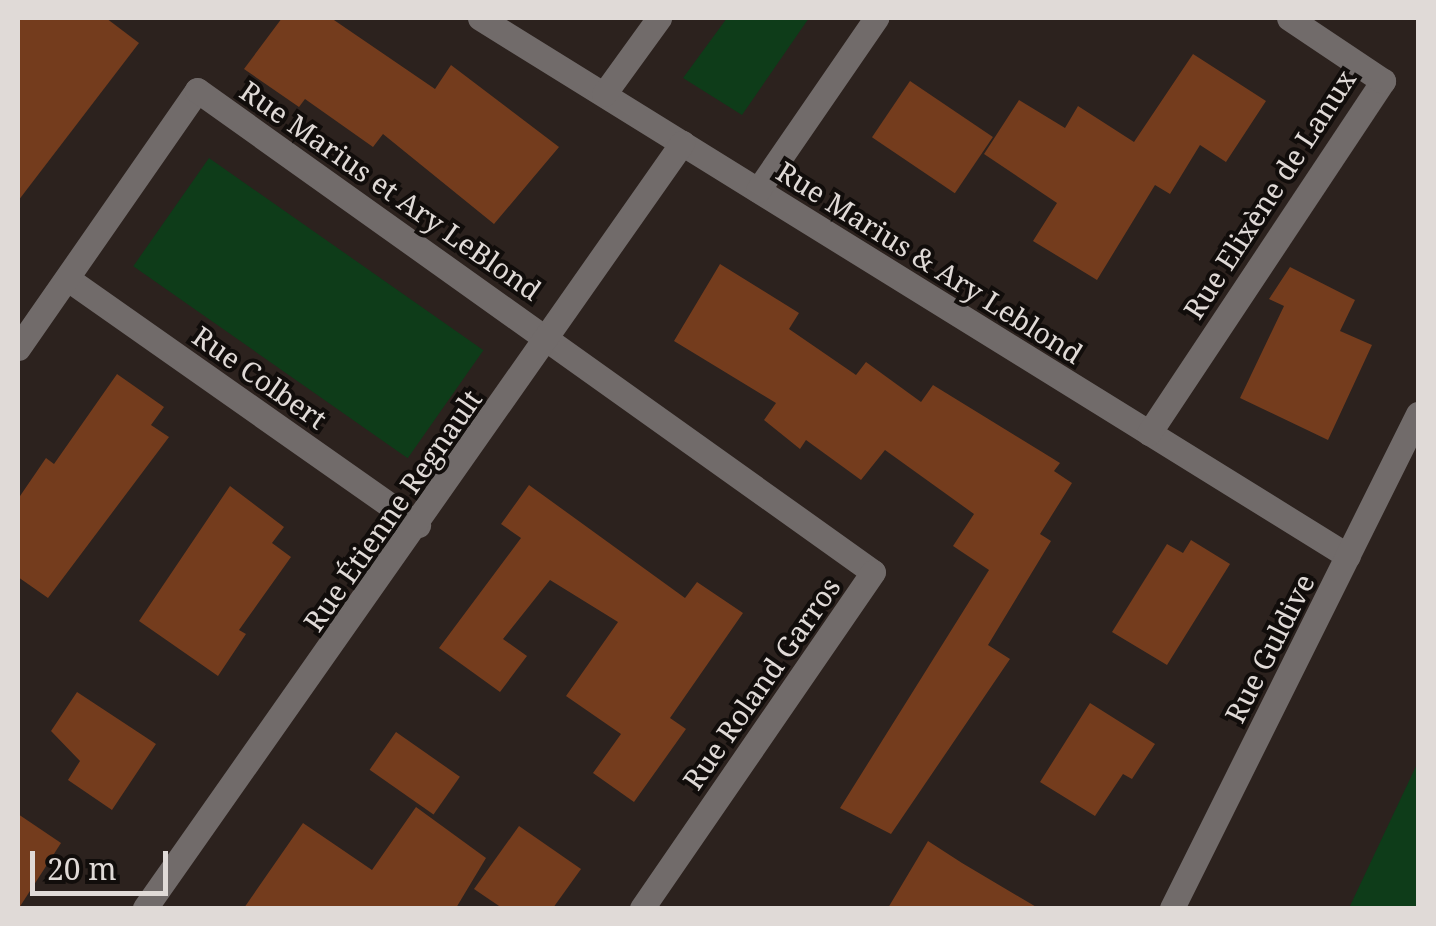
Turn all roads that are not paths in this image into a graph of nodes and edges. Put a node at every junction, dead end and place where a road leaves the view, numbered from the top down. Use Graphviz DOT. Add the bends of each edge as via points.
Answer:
graph roads {
  1 [pos="480,18"];
  2 [pos="659,18"];
  3 [pos="876,18"];
  4 [pos="1288,18"];
  5 [pos="604,94"];
  6 [pos="682,143"];
  7 [pos="758,190"];
  8 [pos="68,279"];
  9 [pos="550,338"];
  10 [pos="18,348"];
  11 [pos="1418,414"];
  12 [pos="1149,433"];
  13 [pos="418,525"];
  14 [pos="1348,556"];
  15 [pos="145,908"];
  16 [pos="642,908"];
  17 [pos="1172,908"];
  1 -- 5 [label="street, Rue Marius & Ary Leblond"];
  2 -- 5 [label="street"];
  3 -- 7 [label="street"];
  4 -- 12 [label="street, Rue Elixène de Lanux" via="1383,81"];
  5 -- 6 [label="street, Rue Marius & Ary Leblond"];
  6 -- 7 [label="street, Rue Marius & Ary Leblond"];
  6 -- 9 [label="street, Rue Étienne Regnault"];
  7 -- 12 [label="street, Rue Marius & Ary Leblond"];
  8 -- 9 [label="street, Rue Marius et Ary LeBlond" via="196,90"];
  8 -- 10 [label="street"];
  8 -- 13 [label="street, Rue Colbert"];
  9 -- 13 [label="street, Rue Étienne Regnault"];
  9 -- 16 [label="street, Rue Roland Garros" via="873,572"];
  11 -- 14 [label="street, Rue Guldive"];
  12 -- 14 [label="street, Rue Marius & Ary Leblond"];
  13 -- 15 [label="street, Rue Étienne Regnault"];
  14 -- 17 [label="street, Rue Guldive"];
}
